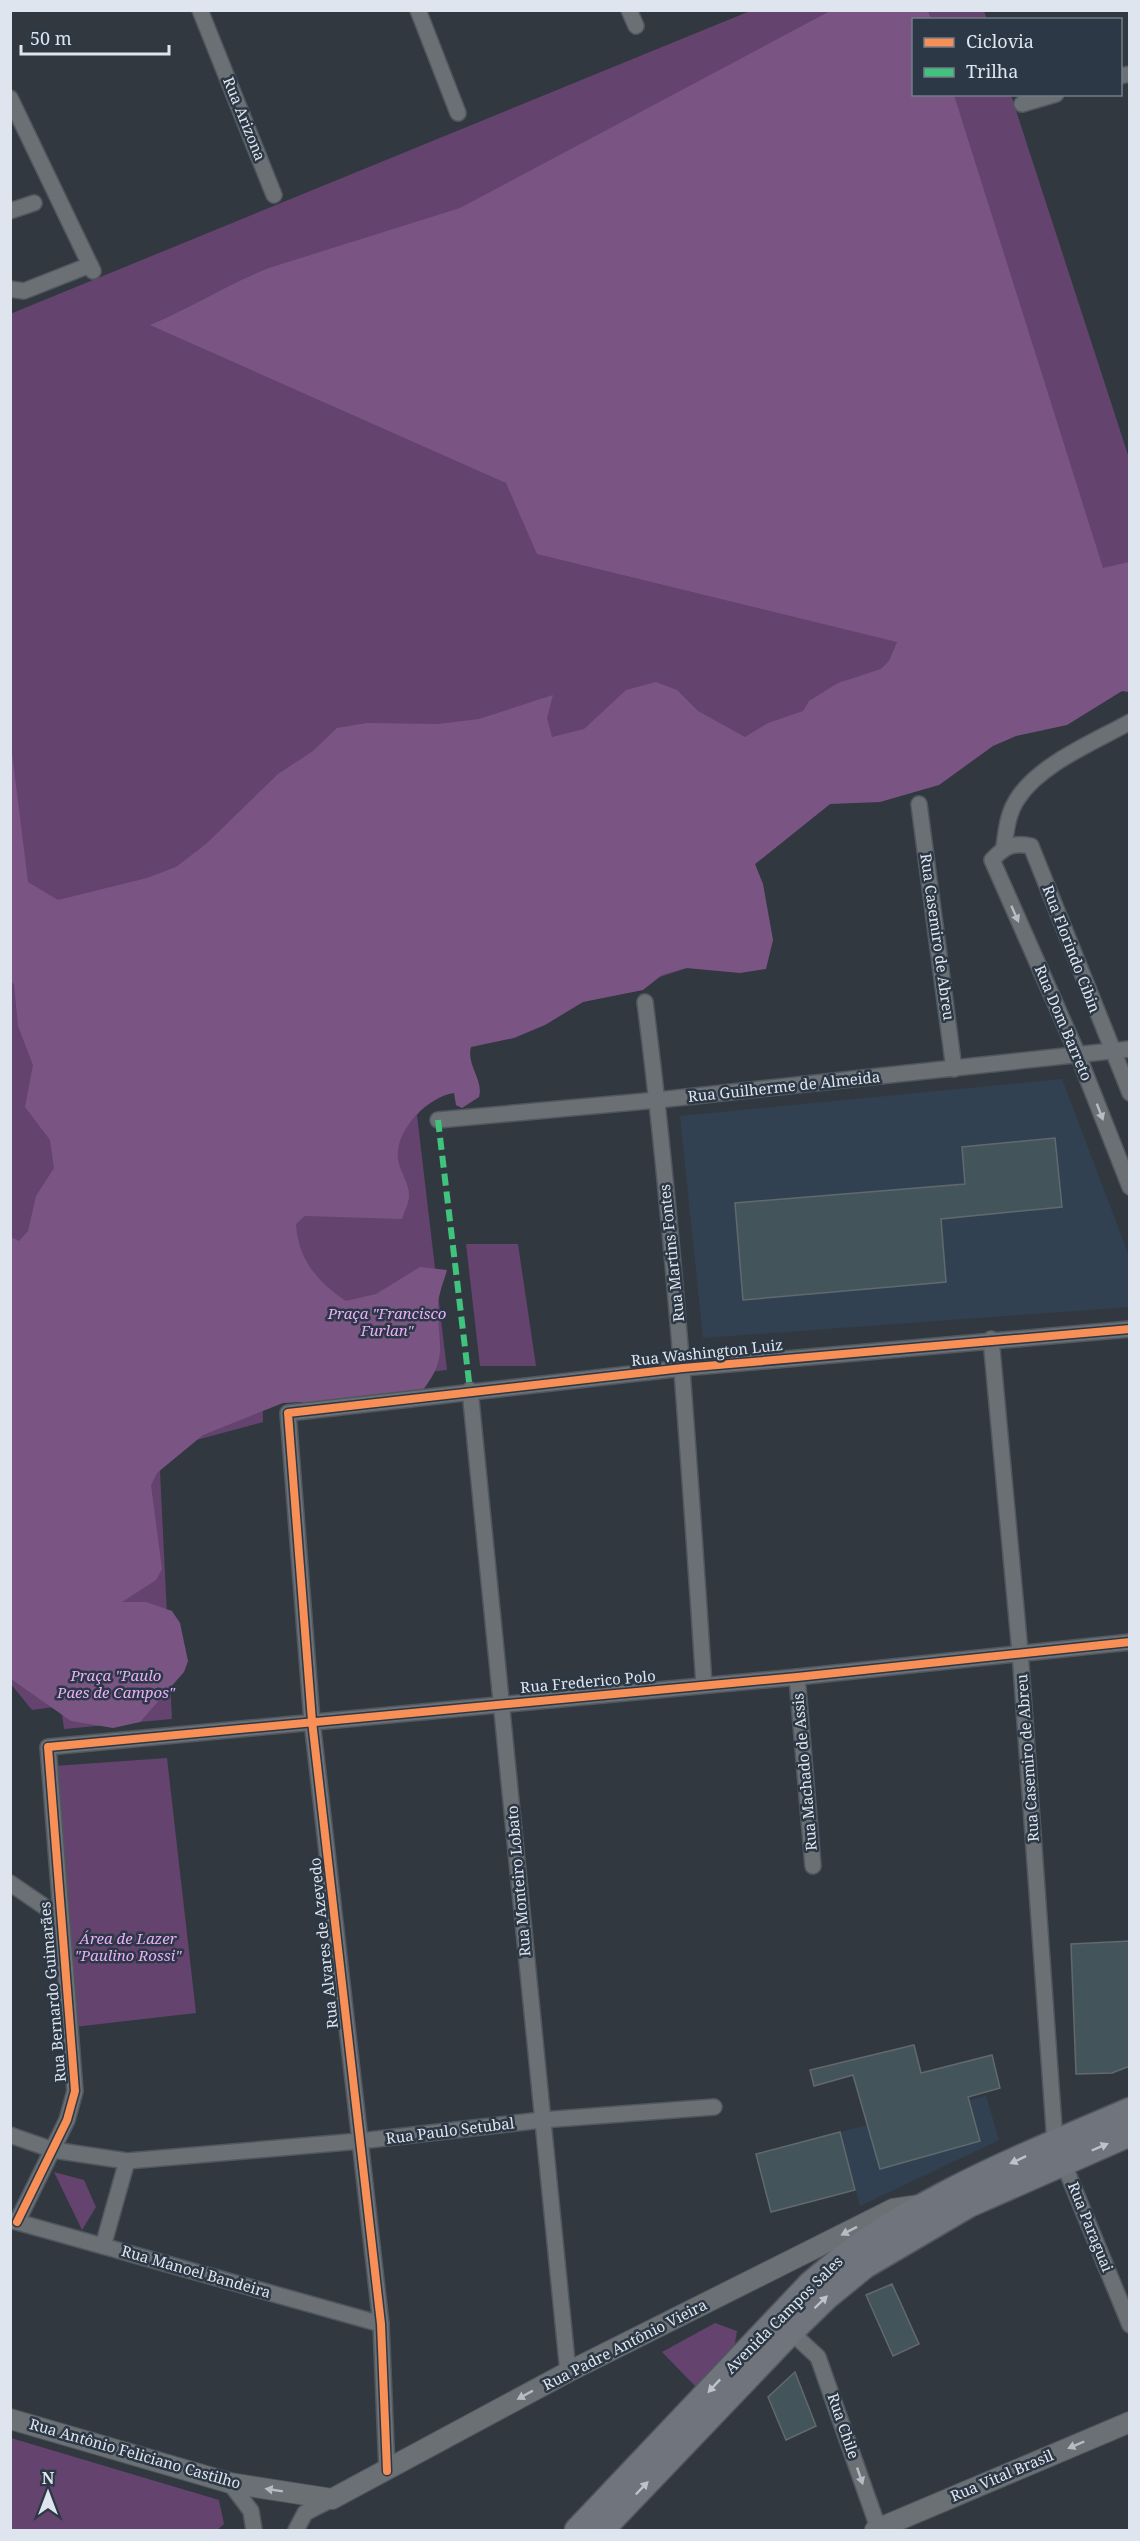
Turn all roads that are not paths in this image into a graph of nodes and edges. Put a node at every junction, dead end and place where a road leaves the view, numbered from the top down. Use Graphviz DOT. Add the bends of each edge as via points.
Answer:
graph roads {
  1 [pos="200,10"];
  2 [pos="418,10"];
  3 [pos="629,10"];
  4 [pos="636,26"];
  5 [pos="1049,96"];
  6 [pos="10,98"];
  7 [pos="1022,104"];
  8 [pos="458,113"];
  9 [pos="274,195"];
  10 [pos="34,203"];
  11 [pos="10,211"];
  12 [pos="10,289"];
  13 [pos="1130,722"];
  14 [pos="919,804"];
  15 [pos="1004,848"];
  16 [pos="645,1002"];
  17 [pos="1130,1049"];
  18 [pos="1111,1051"];
  19 [pos="1078,1055"];
  20 [pos="954,1069"];
  21 [pos="1130,1093"];
  22 [pos="658,1100"];
  23 [pos="438,1120"];
  24 [pos="1130,1187"];
  25 [pos="1130,1329"];
  26 [pos="991,1339"];
  27 [pos="684,1368"];
  28 [pos="470,1390"];
  29 [pos="288,1413"];
  30 [pos="1130,1642"];
  31 [pos="1020,1652"];
  32 [pos="797,1677"];
  33 [pos="704,1685"];
  34 [pos="502,1703"];
  35 [pos="312,1721"];
  36 [pos="48,1747"];
  37 [pos="813,1866"];
  38 [pos="10,1883"];
  39 [pos="61,1918"];
  40 [pos="714,2107"];
  41 [pos="1130,2110"];
  42 [pos="542,2120"];
  43 [pos="1130,2134"];
  44 [pos="10,2136"];
  45 [pos="360,2141"];
  46 [pos="53,2150"];
  47 [pos="1059,2152"];
  48 [pos="127,2161"];
  49 [pos="923,2204"];
  50 [pos="14,2221"];
  51 [pos="103,2246"];
  52 [pos="381,2324"];
  53 [pos="1130,2325"];
  54 [pos="792,2332"];
  55 [pos="568,2372"];
  56 [pos="10,2419"];
  57 [pos="1130,2422"];
  58 [pos="387,2471"];
  59 [pos="230,2483"];
  60 [pos="332,2499"];
  61 [pos="254,2530"];
  62 [pos="296,2530"];
  63 [pos="577,2530"];
  64 [pos="602,2530"];
  65 [pos="878,2530"];
  1 -- 9 [label="street, Rua Arizona"];
  2 -- 8 [label="street"];
  3 -- 4 [label="street"];
  5 -- 7 [label="street"];
  6 -- 12 [label="street" via="92,268 24,291"];
  10 -- 11 [label="street"];
  13 -- 15 [label="street" via="1040,773 1017,799 1006,826"];
  14 -- 20 [label="street, Rua Casemiro de Abreu"];
  15 -- 18 [label="street, Rua Florindo Cibin" via="1018,843 1031,846"];
  15 -- 19 [label="street, Rua Dom Barreto, one-way" via="992,860"];
  16 -- 22 [label="street, Rua Martins Fontes"];
  17 -- 18 [label="street, Rua Guilherme de Almeida"];
  18 -- 19 [label="street, Rua Guilherme de Almeida"];
  18 -- 21 [label="street, Rua Florindo Cibin"];
  19 -- 20 [label="street, Rua Guilherme de Almeida"];
  19 -- 24 [label="street, Rua Dom Barreto, one-way"];
  20 -- 22 [label="street, Rua Guilherme de Almeida"];
  22 -- 23 [label="street, Rua Guilherme de Almeida"];
  22 -- 27 [label="street, Rua Martins Fontes"];
  25 -- 26 [label="street, Rua Washington Luiz"];
  26 -- 27 [label="street, Rua Washington Luiz"];
  26 -- 31 [label="street, Rua Casemiro de Abreu"];
  27 -- 28 [label="street, Rua Washington Luiz"];
  27 -- 33 [label="street, Rua Martins Fontes"];
  28 -- 29 [label="street, Rua Washington Luiz"];
  28 -- 34 [label="street, Rua Monteiro Lobato"];
  29 -- 35 [label="street, Rua Alvares de Azevedo"];
  30 -- 31 [label="street, Rua Frederico Polo"];
  31 -- 32 [label="street, Rua Frederico Polo"];
  31 -- 47 [label="street, Rua Casemiro de Abreu"];
  32 -- 33 [label="street, Rua Frederico Polo"];
  32 -- 37 [label="street, Rua Machado de Assis"];
  33 -- 34 [label="street, Rua Frederico Polo"];
  34 -- 35 [label="street, Rua Frederico Polo"];
  34 -- 42 [label="street, Rua Monteiro Lobato"];
  35 -- 36 [label="street, Rua Frederico Polo"];
  35 -- 45 [label="street, Rua Alvares de Azevedo"];
  36 -- 39 [label="street, Rua Bernardo Guimarães"];
  38 -- 39 [label="street"];
  39 -- 46 [label="street, Rua Bernardo Guimarães" via="75,2091"];
  40 -- 42 [label="street, Rua Paulo Setubal"];
  41 -- 47 [label="main road, Avenida Campos Sales"];
  42 -- 45 [label="street, Rua Paulo Setubal"];
  42 -- 55 [label="street, Rua Monteiro Lobato"];
  47 -- 43 [label="main road, Avenida Campos Sales, one-way"];
  44 -- 46 [label="street, Rua Paulo Setubal"];
  45 -- 48 [label="street, Rua Paulo Setubal"];
  45 -- 52 [label="street, Rua Alvares de Azevedo"];
  46 -- 48 [label="street, Rua Paulo Setubal"];
  46 -- 50 [label="street, Rua Bernardo Guimarães"];
  47 -- 49 [label="main road, Avenida Campos Sales, one-way"];
  47 -- 53 [label="street, Rua Paraguai"];
  54 -- 47 [label="main road, Avenida Campos Sales, one-way" via="826,2297 865,2266"];
  48 -- 51 [label="street"];
  49 -- 55 [label="street, Rua Padre Antônio Vieira, one-way" via="893,2209"];
  49 -- 63 [label="main road, Avenida Campos Sales, one-way" via="845,2254 810,2284"];
  50 -- 51 [label="street, Rua Manoel Bandeira"];
  51 -- 52 [label="street, Rua Manoel Bandeira"];
  52 -- 58 [label="street, Rua Alvares de Azevedo"];
  64 -- 54 [label="main road, Avenida Campos Sales, one-way"];
  54 -- 65 [label="street, Rua Chile, one-way" via="818,2357"];
  55 -- 58 [label="street, Rua Padre Antônio Vieira, one-way"];
  56 -- 59 [label="street, Rua Antônio Feliciano Castilho"];
  57 -- 65 [label="street, Rua Vital Brasil, one-way"];
  58 -- 60 [label="street, Rua Padre Antônio Vieira"];
  60 -- 59 [label="street, Rua Antônio Feliciano Castilho, one-way"];
  59 -- 61 [label="street" via="251,2511"];
  60 -- 62 [label="street" via="305,2513"];
}
